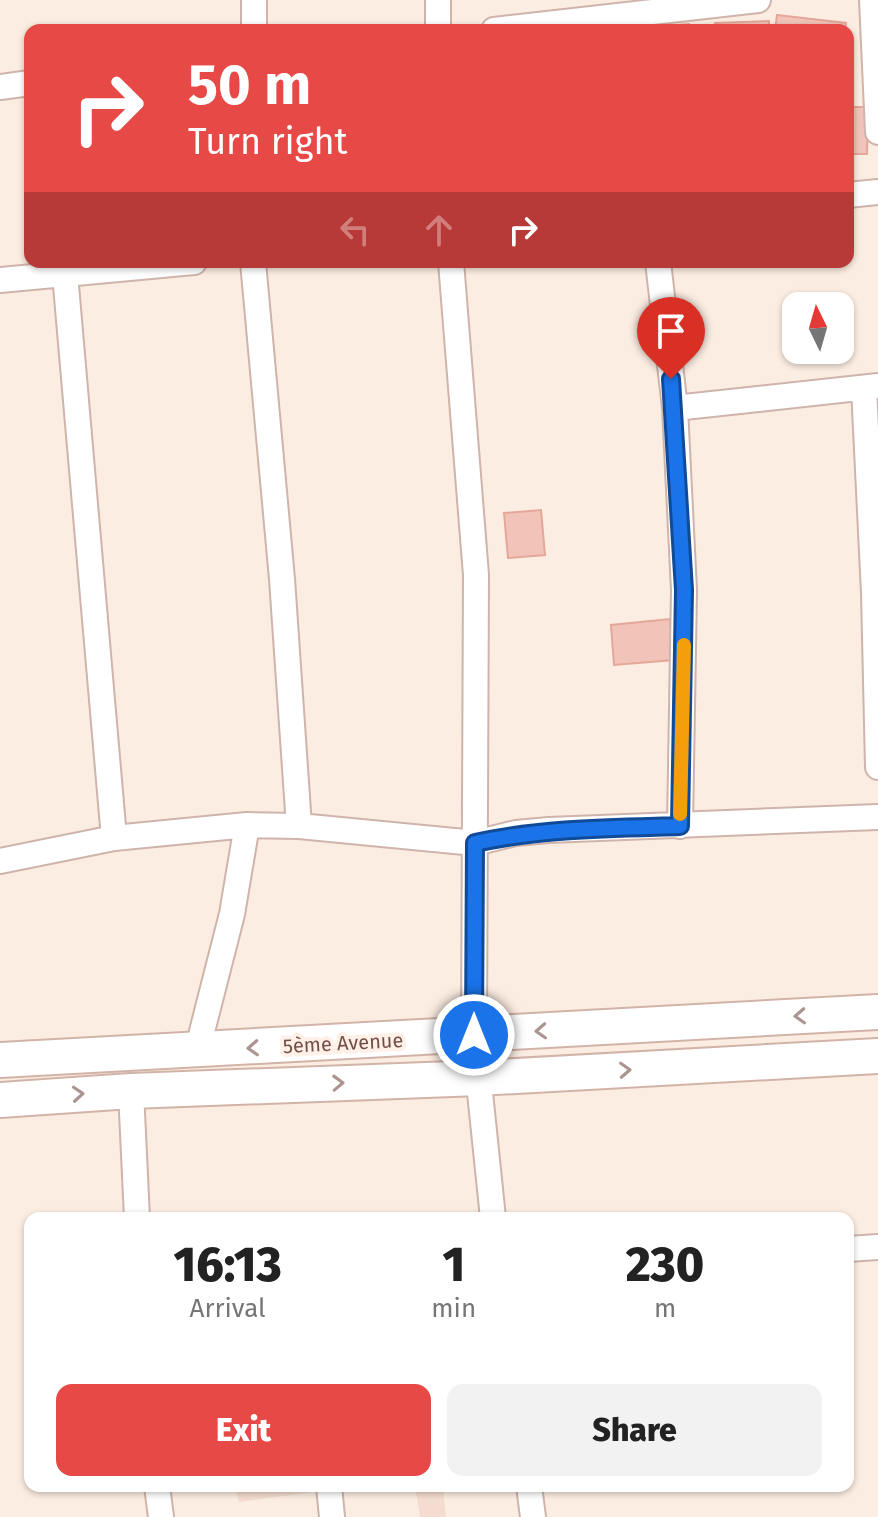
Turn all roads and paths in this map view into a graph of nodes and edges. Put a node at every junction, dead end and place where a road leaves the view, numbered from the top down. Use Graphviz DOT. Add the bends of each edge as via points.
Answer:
graph roads {
  1 [pos="254,0"];
  2 [pos="438,0"];
  3 [pos="758,0"];
  4 [pos="872,0"];
  5 [pos="635,6"];
  6 [pos="254,24"];
  7 [pos="438,24"];
  8 [pos="529,24"];
  9 [pos="24,84"];
  10 [pos="0,87"];
  11 [pos="878,132"];
  12 [pos="878,192"];
  13 [pos="854,194"];
  14 [pos="130,268"];
  15 [pos="254,268"];
  16 [pos="451,268"];
  17 [pos="659,268"];
  18 [pos="65,274"];
  19 [pos="0,280"];
  20 [pos="871,387"];
  21 [pos="675,408"];
  22 [pos="878,767"];
  23 [pos="878,817"];
  24 [pos="247,825"];
  25 [pos="299,826"];
  26 [pos="680,826"];
  27 [pos="114,838"];
  28 [pos="475,843"];
  29 [pos="0,861"];
  30 [pos="878,1012"];
  31 [pos="474,1035"];
  32 [pos="197,1051"];
  33 [pos="878,1056"];
  34 [pos="0,1060"];
  35 [pos="479,1078"];
  36 [pos="131,1091"];
  37 [pos="0,1100"];
  38 [pos="137,1212"];
  39 [pos="492,1212"];
  40 [pos="878,1247"];
  41 [pos="854,1249"];
  42 [pos="158,1492"];
  43 [pos="330,1492"];
  44 [pos="530,1492"];
  45 [pos="161,1517"];
  46 [pos="332,1517"];
  47 [pos="533,1517"];
  1 -- 6 [label="street"];
  2 -- 7 [label="street"];
  3 -- 5 [label="street"];
  4 -- 11 [label="street"];
  5 -- 8 [label="street"];
  9 -- 10 [label="street"];
  12 -- 13 [label="street"];
  14 -- 18 [label="street"];
  15 -- 25 [label="street"];
  16 -- 28 [label="street" via="476,575"];
  17 -- 21 [label="street"];
  18 -- 19 [label="street"];
  18 -- 27 [label="street"];
  20 -- 21 [label="street"];
  20 -- 22 [label="street"];
  21 -- 26 [label="street" via="684,590"];
  23 -- 26 [label="street"];
  24 -- 25 [label="street"];
  24 -- 27 [label="street"];
  24 -- 32 [label="street" via="232,914"];
  25 -- 28 [label="street"];
  26 -- 28 [label="street" via="549,830"];
  27 -- 29 [label="street"];
  28 -- 31 [label="street"];
  30 -- 31 [label="street, 5ème Avenue, one-way"];
  31 -- 32 [label="street, 5ème Avenue, one-way"];
  31 -- 35 [label="street"];
  32 -- 34 [label="street, 5ème Avenue"];
  35 -- 33 [label="street, 5ème Avenue, one-way"];
  36 -- 35 [label="street, 5ème Avenue, one-way"];
  35 -- 39 [label="street"];
  37 -- 36 [label="street, 5ème Avenue, one-way"];
  36 -- 38 [label="street"];
  40 -- 41 [label="street"];
  42 -- 45 [label="street"];
  43 -- 46 [label="street"];
  44 -- 47 [label="street"];
}
